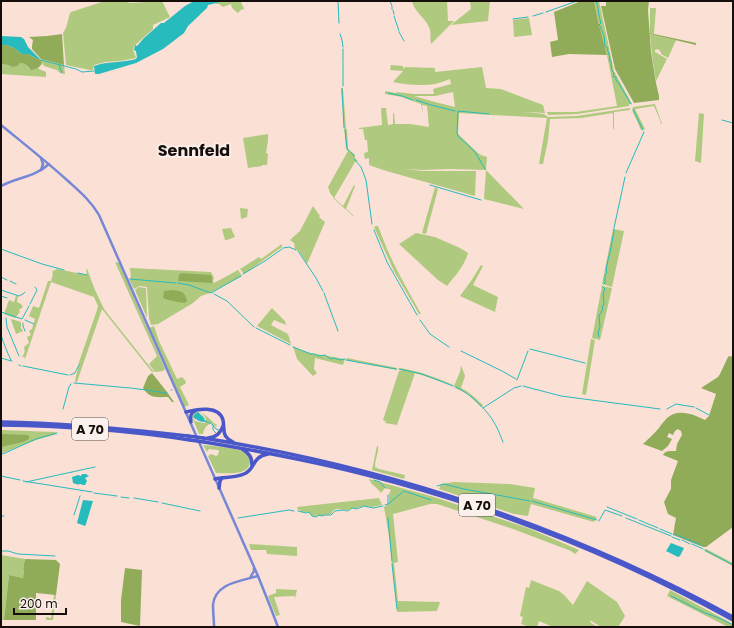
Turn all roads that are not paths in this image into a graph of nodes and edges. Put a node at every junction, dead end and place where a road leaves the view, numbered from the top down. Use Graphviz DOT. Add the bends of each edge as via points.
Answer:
graph roads {
  1 [pos="1,125"];
  2 [pos="41,158"];
  3 [pos="49,164"];
  4 [pos="40,171"];
  5 [pos="1,186"];
  6 [pos="196,410"];
  7 [pos="186,412"];
  8 [pos="191,422"];
  9 [pos="1,423"];
  10 [pos="223,425"];
  11 [pos="203,440"];
  12 [pos="240,446"];
  13 [pos="273,454"];
  14 [pos="251,467"];
  15 [pos="366,473"];
  16 [pos="222,478"];
  17 [pos="215,479"];
  18 [pos="219,488"];
  19 [pos="586,548"];
  20 [pos="253,566"];
  21 [pos="258,576"];
  22 [pos="250,579"];
  23 [pos="733,617"];
  24 [pos="733,620"];
  25 [pos="214,627"];
  26 [pos="278,627"];
  1 -- 2 [label="main road"];
  2 -- 3 [label="main road"];
  2 -- 4 [label="main road" via="43,164"];
  3 -- 4 [label="main road"];
  3 -- 7 [label="main road" via="95,209"];
  4 -- 5 [label="main road"];
  6 -- 7 [label="highway"];
  6 -- 8 [label="highway" via="191,413"];
  6 -- 10 [label="highway" via="216,411 222,417"];
  7 -- 8 [label="main road"];
  8 -- 17 [label="main road"];
  9 -- 11 [label="highway, A 70, bridge" via="99,427"];
  10 -- 11 [label="highway" via="218,435"];
  10 -- 12 [label="highway" via="227,438"];
  11 -- 12 [label="highway, A 70"];
  12 -- 13 [label="highway, A 70"];
  12 -- 14 [label="highway" via="250,455"];
  12 -- 15 [label="highway, A 70" via="293,454"];
  13 -- 14 [label="highway" via="262,455"];
  13 -- 15 [label="highway, A 70"];
  14 -- 16 [label="highway" via="244,474"];
  15 -- 19 [label="highway, A 70" via="470,502 527,522"];
  16 -- 17 [label="highway"];
  16 -- 18 [label="highway"];
  17 -- 18 [label="main road"];
  18 -- 20 [label="main road"];
  19 -- 23 [label="highway, A 70" via="663,581"];
  19 -- 24 [label="highway, A 70"];
  20 -- 21 [label="main road"];
  20 -- 22 [label="main road" via="254,572"];
  21 -- 22 [label="main road"];
  21 -- 26 [label="main road"];
  22 -- 25 [label="main road" via="228,585 217,593 213,604"];
}
